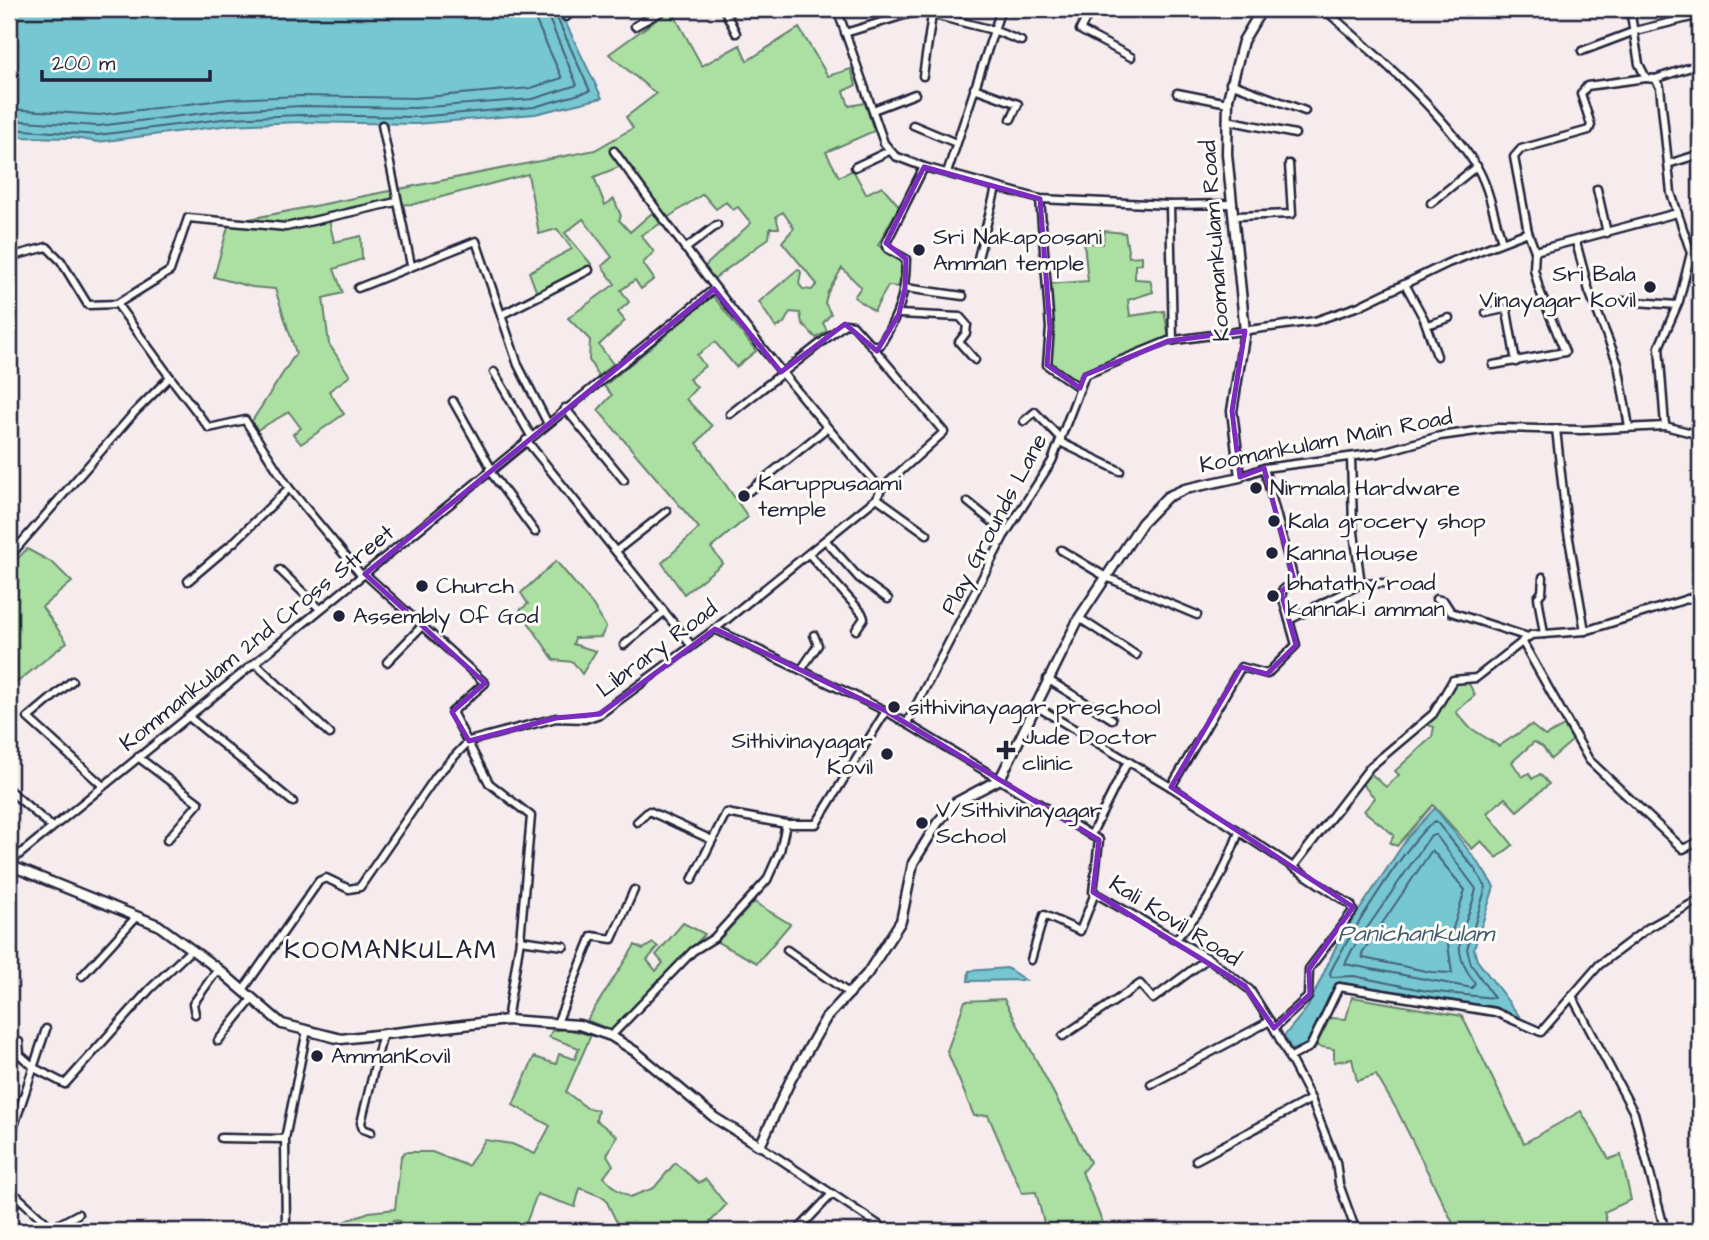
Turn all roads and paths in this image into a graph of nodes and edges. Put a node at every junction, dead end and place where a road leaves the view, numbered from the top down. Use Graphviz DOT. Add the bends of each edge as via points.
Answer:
graph roads {
  1 [pos="574,9"];
  2 [pos="666,9"];
  3 [pos="724,9"];
  4 [pos="837,9"];
  5 [pos="889,9"];
  6 [pos="1001,9"];
  7 [pos="1091,9"];
  8 [pos="1262,9"];
  9 [pos="1324,9"];
  10 [pos="1630,9"];
  11 [pos="932,15"];
  12 [pos="1700,15"];
  13 [pos="892,16"];
  14 [pos="566,17"];
  15 [pos="635,26"];
  16 [pos="993,30"];
  17 [pos="1635,31"];
  18 [pos="736,33"];
  19 [pos="845,33"];
  20 [pos="1021,41"];
  21 [pos="1582,51"];
  22 [pos="1130,57"];
  23 [pos="1700,64"];
  24 [pos="923,76"];
  25 [pos="1646,78"];
  26 [pos="1655,79"];
  27 [pos="1230,83"];
  28 [pos="974,88"];
  29 [pos="1177,93"];
  30 [pos="915,94"];
  31 [pos="1227,103"];
  32 [pos="873,110"];
  33 [pos="1305,111"];
  34 [pos="1012,119"];
  35 [pos="1227,120"];
  36 [pos="382,125"];
  37 [pos="914,125"];
  38 [pos="1295,134"];
  39 [pos="956,143"];
  40 [pos="614,151"];
  41 [pos="889,151"];
  42 [pos="1700,154"];
  43 [pos="1289,164"];
  44 [pos="1668,164"];
  45 [pos="1476,166"];
  46 [pos="855,167"];
  47 [pos="924,167"];
  48 [pos="947,173"];
  49 [pos="996,188"];
  50 [pos="1597,189"];
  51 [pos="1040,199"];
  52 [pos="396,202"];
  53 [pos="1233,204"];
  54 [pos="1431,204"];
  55 [pos="1170,205"];
  56 [pos="1677,213"];
  57 [pos="1235,216"];
  58 [pos="717,225"];
  59 [pos="1528,232"];
  60 [pos="1607,233"];
  61 [pos="1502,241"];
  62 [pos="1576,242"];
  63 [pos="685,249"];
  64 [pos="1535,251"];
  65 [pos="1700,251"];
  66 [pos="1691,253"];
  67 [pos="9,257"];
  68 [pos="978,258"];
  69 [pos="411,265"];
  70 [pos="589,270"];
  71 [pos="1405,284"];
  72 [pos="358,288"];
  73 [pos="905,288"];
  74 [pos="714,289"];
  75 [pos="962,296"];
  76 [pos="1623,301"];
  77 [pos="117,304"];
  78 [pos="1677,305"];
  79 [pos="1486,313"];
  80 [pos="899,314"];
  81 [pos="501,315"];
  82 [pos="1449,318"];
  83 [pos="1427,325"];
  84 [pos="1245,331"];
  85 [pos="1173,341"];
  86 [pos="871,345"];
  87 [pos="1437,356"];
  88 [pos="975,360"];
  89 [pos="1516,362"];
  90 [pos="1493,365"];
  91 [pos="494,372"];
  92 [pos="781,372"];
  93 [pos="170,377"];
  94 [pos="1080,388"];
  95 [pos="453,401"];
  96 [pos="565,408"];
  97 [pos="730,414"];
  98 [pos="1024,421"];
  99 [pos="547,422"];
  100 [pos="1665,426"];
  101 [pos="1629,427"];
  102 [pos="827,429"];
  103 [pos="1556,429"];
  104 [pos="1700,435"];
  105 [pos="528,438"];
  106 [pos="1060,440"];
  107 [pos="1351,457"];
  108 [pos="1264,468"];
  109 [pos="490,469"];
  110 [pos="1120,471"];
  111 [pos="1240,477"];
  112 [pos="624,480"];
  113 [pos="289,488"];
  114 [pos="881,489"];
  115 [pos="749,491"];
  116 [pos="877,498"];
  117 [pos="968,502"];
  118 [pos="667,511"];
  119 [pos="535,532"];
  120 [pos="1006,533"];
  121 [pos="927,534"];
  122 [pos="826,541"];
  123 [pos="1061,550"];
  124 [pos="616,551"];
  125 [pos="10,554"];
  126 [pos="808,555"];
  127 [pos="280,570"];
  128 [pos="363,575"];
  129 [pos="1106,576"];
  130 [pos="1543,577"];
  131 [pos="188,581"];
  132 [pos="1385,583"];
  133 [pos="1361,584"];
  134 [pos="1700,596"];
  135 [pos="888,599"];
  136 [pos="1436,599"];
  137 [pos="319,608"];
  138 [pos="664,612"];
  139 [pos="1196,615"];
  140 [pos="1079,618"];
  141 [pos="1289,621"];
  142 [pos="422,626"];
  143 [pos="715,629"];
  144 [pos="856,630"];
  145 [pos="1585,631"];
  146 [pos="1544,634"];
  147 [pos="814,635"];
  148 [pos="1525,639"];
  149 [pos="624,645"];
  150 [pos="691,645"];
  151 [pos="1136,655"];
  152 [pos="387,662"];
  153 [pos="255,663"];
  154 [pos="801,670"];
  155 [pos="1047,679"];
  156 [pos="72,681"];
  157 [pos="1034,705"];
  158 [pos="886,711"];
  159 [pos="190,718"];
  160 [pos="1112,719"];
  161 [pos="907,723"];
  162 [pos="330,734"];
  163 [pos="469,741"];
  164 [pos="138,757"];
  165 [pos="1128,761"];
  166 [pos="1000,779"];
  167 [pos="102,785"];
  168 [pos="1171,787"];
  169 [pos="9,790"];
  170 [pos="293,802"];
  171 [pos="637,822"];
  172 [pos="786,824"];
  173 [pos="52,827"];
  174 [pos="1239,832"];
  175 [pos="1091,835"];
  176 [pos="167,840"];
  177 [pos="712,840"];
  178 [pos="1700,841"];
  179 [pos="9,864"];
  180 [pos="1293,867"];
  181 [pos="692,880"];
  182 [pos="634,890"];
  183 [pos="1095,893"];
  184 [pos="1700,899"];
  185 [pos="137,916"];
  186 [pos="1176,939"];
  187 [pos="520,940"];
  188 [pos="564,946"];
  189 [pos="191,950"];
  190 [pos="787,950"];
  191 [pos="1208,958"];
  192 [pos="1031,960"];
  193 [pos="218,969"];
  194 [pos="82,976"];
  195 [pos="243,990"];
  196 [pos="850,994"];
  197 [pos="1572,996"];
  198 [pos="253,998"];
  199 [pos="195,1014"];
  200 [pos="507,1020"];
  201 [pos="557,1023"];
  202 [pos="1272,1025"];
  203 [pos="46,1029"];
  204 [pos="307,1030"];
  205 [pos="611,1036"];
  206 [pos="1063,1036"];
  207 [pos="382,1037"];
  208 [pos="218,1041"];
  209 [pos="19,1042"];
  210 [pos="1289,1058"];
  211 [pos="34,1065"];
  212 [pos="1151,1084"];
  213 [pos="1311,1099"];
  214 [pos="371,1132"];
  215 [pos="220,1138"];
  216 [pos="285,1139"];
  217 [pos="9,1141"];
  218 [pos="760,1146"];
  219 [pos="1196,1160"];
  220 [pos="9,1193"];
  221 [pos="832,1194"];
  222 [pos="18,1197"];
  223 [pos="78,1214"];
  224 [pos="9,1216"];
  225 [pos="286,1231"];
  226 [pos="797,1231"];
  227 [pos="888,1231"];
  228 [pos="1356,1231"];
  229 [pos="1665,1231"];
  1 -- 14 [label="street"];
  2 -- 15 [label="street"];
  3 -- 18 [label="street"];
  4 -- 19 [label="street"];
  5 -- 13 [label="street"];
  6 -- 16 [label="street"];
  7 -- 22 [label="street" via="1080,30"];
  8 -- 27 [label="street, Koomankulam Road" via="1243,41"];
  9 -- 45 [label="street" via="1385,63"];
  10 -- 17 [label="street"];
  11 -- 13 [label="street" via="918,11"];
  11 -- 16 [label="street"];
  11 -- 24 [label="street"];
  12 -- 17 [label="street"];
  13 -- 19 [label="street"];
  16 -- 20 [label="street"];
  16 -- 28 [label="street"];
  17 -- 21 [label="street"];
  17 -- 25 [label="street" via="1639,64"];
  19 -- 32 [label="street"];
  23 -- 26 [label="street"];
  25 -- 26 [label="street"];
  25 -- 59 [label="street" via="1587,86 1581,94 1589,130 1521,149 1514,157"];
  26 -- 44 [label="street" via="1660,87"];
  27 -- 31 [label="street, Koomankulam Road"];
  27 -- 33 [label="street"];
  28 -- 34 [label="street" via="1018,104"];
  28 -- 39 [label="street"];
  29 -- 31 [label="street"];
  30 -- 32 [label="street"];
  31 -- 35 [label="street, Koomankulam Road"];
  32 -- 41 [label="street"];
  35 -- 38 [label="street"];
  35 -- 53 [label="street, Koomankulam Road"];
  36 -- 52 [label="street"];
  37 -- 39 [label="street"];
  39 -- 48 [label="street"];
  40 -- 63 [label="street"];
  41 -- 46 [label="street"];
  41 -- 47 [label="street"];
  42 -- 44 [label="street"];
  43 -- 57 [label="street" via="1292,214"];
  44 -- 56 [label="street"];
  45 -- 54 [label="street"];
  45 -- 61 [label="street"];
  47 -- 48 [label="street"];
  47 -- 73 [label="street" via="886,243 905,259"];
  48 -- 49 [label="street"];
  49 -- 51 [label="street"];
  49 -- 68 [label="street"];
  50 -- 60 [label="street"];
  51 -- 55 [label="street"];
  51 -- 94 [label="street" via="1050,328 1047,365"];
  52 -- 69 [label="street"];
  52 -- 77 [label="street" via="286,227 188,218 170,271"];
  53 -- 55 [label="street"];
  53 -- 57 [label="street, Koomankulam Road"];
  55 -- 85 [label="street"];
  56 -- 60 [label="street"];
  56 -- 66 [label="street"];
  57 -- 84 [label="street, Koomankulam Road"];
  58 -- 63 [label="street"];
  59 -- 61 [label="street, Play Grounds Lane"];
  59 -- 64 [label="street"];
  60 -- 62 [label="street"];
  61 -- 71 [label="street, Play Grounds Lane"];
  62 -- 64 [label="street"];
  62 -- 101 [label="street" via="1589,291 1618,364"];
  63 -- 74 [label="street"];
  64 -- 89 [label="street" via="1539,289 1565,352"];
  65 -- 66 [label="street"];
  66 -- 78 [label="street"];
  67 -- 77 [label="street" via="47,247 89,305"];
  69 -- 72 [label="street"];
  69 -- 81 [label="street" via="476,241"];
  70 -- 81 [label="street"];
  71 -- 83 [label="street"];
  71 -- 84 [label="street, Play Grounds Lane" via="1315,321"];
  73 -- 75 [label="street"];
  73 -- 80 [label="street"];
  74 -- 92 [label="street"];
  74 -- 96 [label="street, Kommankulam 2nd Cross Street"];
  76 -- 78 [label="street"];
  77 -- 93 [label="street"];
  78 -- 100 [label="street" via="1658,346"];
  79 -- 89 [label="street" via="1507,311"];
  80 -- 86 [label="street" via="880,345"];
  80 -- 88 [label="street" via="960,317 967,325 959,342"];
  81 -- 99 [label="street" via="518,365"];
  82 -- 83 [label="street"];
  83 -- 87 [label="street"];
  84 -- 85 [label="street, Play Grounds Lane"];
  84 -- 111 [label="street, Koomankulam Road" via="1232,411"];
  85 -- 94 [label="street, Play Grounds Lane" via="1085,375"];
  86 -- 92 [label="street" via="853,325 845,324"];
  86 -- 114 [label="street" via="944,432"];
  89 -- 90 [label="street"];
  91 -- 105 [label="street"];
  92 -- 97 [label="street"];
  92 -- 102 [label="street"];
  93 -- 113 [label="street" via="209,428 245,420"];
  93 -- 125 [label="street"];
  94 -- 106 [label="street, Play Grounds Lane"];
  95 -- 109 [label="street"];
  96 -- 99 [label="street, Kommankulam 2nd Cross Street"];
  96 -- 112 [label="street"];
  98 -- 106 [label="street" via="1035,412"];
  99 -- 105 [label="street, Kommankulam 2nd Cross Street"];
  100 -- 101 [label="street, Koomankulam Main Road"];
  100 -- 104 [label="street, Koomankulam Main Road"];
  101 -- 103 [label="street, Koomankulam Main Road"];
  102 -- 114 [label="street"];
  102 -- 115 [label="street"];
  103 -- 107 [label="street, Koomankulam Main Road" via="1498,428"];
  103 -- 145 [label="street"];
  105 -- 109 [label="street, Kommankulam 2nd Cross Street"];
  105 -- 124 [label="street"];
  106 -- 110 [label="street"];
  106 -- 120 [label="street, Play Grounds Lane" via="1052,461"];
  107 -- 108 [label="street, Koomankulam Main Road"];
  107 -- 133 [label="street"];
  108 -- 111 [label="street, Koomankulam Main Road"];
  108 -- 141 [label="street" via="1294,580 1281,592"];
  109 -- 119 [label="street"];
  109 -- 128 [label="street, Kommankulam 2nd Cross Street"];
  111 -- 129 [label="street, Koomankulam Main Road" via="1167,497 1142,523"];
  113 -- 128 [label="street"];
  113 -- 131 [label="street"];
  114 -- 116 [label="street, Library Road"];
  116 -- 121 [label="street"];
  116 -- 122 [label="street, Library Road"];
  117 -- 120 [label="street"];
  118 -- 124 [label="street"];
  120 -- 161 [label="street, Play Grounds Lane"];
  122 -- 126 [label="street, Library Road"];
  122 -- 135 [label="street" via="859,578"];
  123 -- 129 [label="street"];
  124 -- 138 [label="street"];
  126 -- 143 [label="street, Library Road"];
  126 -- 144 [label="street" via="862,613 864,618"];
  127 -- 137 [label="street"];
  128 -- 137 [label="street, Kommankulam 2nd Cross Street"];
  128 -- 142 [label="street"];
  129 -- 139 [label="street"];
  129 -- 140 [label="street, Koomankulam Main Road"];
  130 -- 146 [label="street" via="1538,597"];
  132 -- 133 [label="street"];
  133 -- 141 [label="street"];
  134 -- 145 [label="street"];
  136 -- 148 [label="street" via="1468,620"];
  137 -- 153 [label="street, Kommankulam 2nd Cross Street"];
  138 -- 149 [label="street"];
  138 -- 150 [label="street"];
  140 -- 151 [label="street"];
  140 -- 155 [label="street, Koomankulam Main Road"];
  141 -- 168 [label="street" via="1296,645 1267,674 1241,667"];
  142 -- 152 [label="street"];
  142 -- 163 [label="street" via="485,682 452,712"];
  143 -- 150 [label="street, Library Road"];
  143 -- 154 [label="street"];
  145 -- 146 [label="street"];
  146 -- 148 [label="street"];
  147 -- 154 [label="street" via="818,645"];
  148 -- 178 [label="street" via="1589,760 1683,849"];
  148 -- 180 [label="street" via="1476,678 1453,680 1433,714 1370,767"];
  150 -- 163 [label="street, Library Road" via="600,714 585,719 556,718"];
  153 -- 159 [label="street, Kommankulam 2nd Cross Street"];
  153 -- 162 [label="street"];
  154 -- 158 [label="street"];
  155 -- 157 [label="street, Koomankulam Main Road"];
  155 -- 160 [label="street"];
  156 -- 167 [label="street" via="28,718"];
  157 -- 165 [label="street"];
  157 -- 166 [label="street, Koomankulam Main Road"];
  158 -- 161 [label="street"];
  158 -- 172 [label="street" via="816,824"];
  159 -- 164 [label="street, Kommankulam 2nd Cross Street"];
  159 -- 170 [label="street"];
  161 -- 166 [label="street"];
  163 -- 187 [label="street" via="489,783 531,816"];
  163 -- 195 [label="street" via="437,775 360,887 349,889 326,878 318,881"];
  164 -- 167 [label="street, Kommankulam 2nd Cross Street"];
  164 -- 176 [label="street" via="199,803"];
  165 -- 168 [label="street"];
  165 -- 175 [label="street"];
  166 -- 175 [label="street"];
  166 -- 196 [label="street" via="955,803 938,822 914,863 901,921"];
  167 -- 173 [label="street, Kommankulam 2nd Cross Street"];
  168 -- 174 [label="street"];
  169 -- 173 [label="street"];
  171 -- 177 [label="street" via="649,811"];
  172 -- 177 [label="street" via="726,813"];
  172 -- 205 [label="street" via="767,880 715,938 694,951"];
  173 -- 179 [label="street, Kommankulam 2nd Cross Street"];
  174 -- 180 [label="street"];
  174 -- 186 [label="street" via="1218,886"];
  175 -- 183 [label="street, Kali Kovil Road" via="1099,840"];
  177 -- 181 [label="street"];
  179 -- 185 [label="street"];
  180 -- 202 [label="street" via="1351,905 1353,911 1309,969 1310,994 1288,1018"];
  182 -- 201 [label="street" via="612,939 592,936"];
  183 -- 186 [label="street, Kali Kovil Road"];
  183 -- 192 [label="street" via="1080,931 1044,915"];
  184 -- 197 [label="street" via="1638,935 1599,965"];
  185 -- 189 [label="street" via="158,925"];
  185 -- 194 [label="street"];
  186 -- 191 [label="street, Kali Kovil Road"];
  187 -- 188 [label="street"];
  187 -- 200 [label="street"];
  189 -- 193 [label="street"];
  189 -- 211 [label="street" via="65,1084"];
  190 -- 196 [label="street"];
  191 -- 202 [label="street, Kali Kovil Road" via="1250,990"];
  191 -- 206 [label="street" via="1153,999 1140,984"];
  193 -- 195 [label="street"];
  193 -- 199 [label="street" via="193,1004"];
  195 -- 198 [label="street"];
  196 -- 218 [label="street" via="826,1018"];
  197 -- 210 [label="street" via="1541,1032 1495,1012 1339,987 1310,1047"];
  197 -- 229 [label="street" via="1634,1113"];
  198 -- 204 [label="street" via="282,1024"];
  198 -- 208 [label="street"];
  200 -- 201 [label="street"];
  200 -- 207 [label="street"];
  201 -- 205 [label="street" via="579,1024"];
  202 -- 210 [label="street, Kali Kovil Road"];
  202 -- 212 [label="street"];
  203 -- 211 [label="street"];
  204 -- 207 [label="street" via="341,1039"];
  204 -- 216 [label="street"];
  205 -- 218 [label="street" via="664,1073 715,1118"];
  207 -- 214 [label="street" via="361,1124"];
  209 -- 211 [label="street" via="20,1055"];
  210 -- 213 [label="street, Kali Kovil Road"];
  211 -- 217 [label="street"];
  213 -- 219 [label="street"];
  213 -- 228 [label="street, Kali Kovil Road"];
  215 -- 216 [label="street"];
  216 -- 225 [label="street"];
  218 -- 221 [label="street"];
  220 -- 222 [label="street"];
  221 -- 226 [label="street"];
  221 -- 227 [label="street"];
  222 -- 223 [label="street" via="52,1228"];
  222 -- 224 [label="street"];
}
